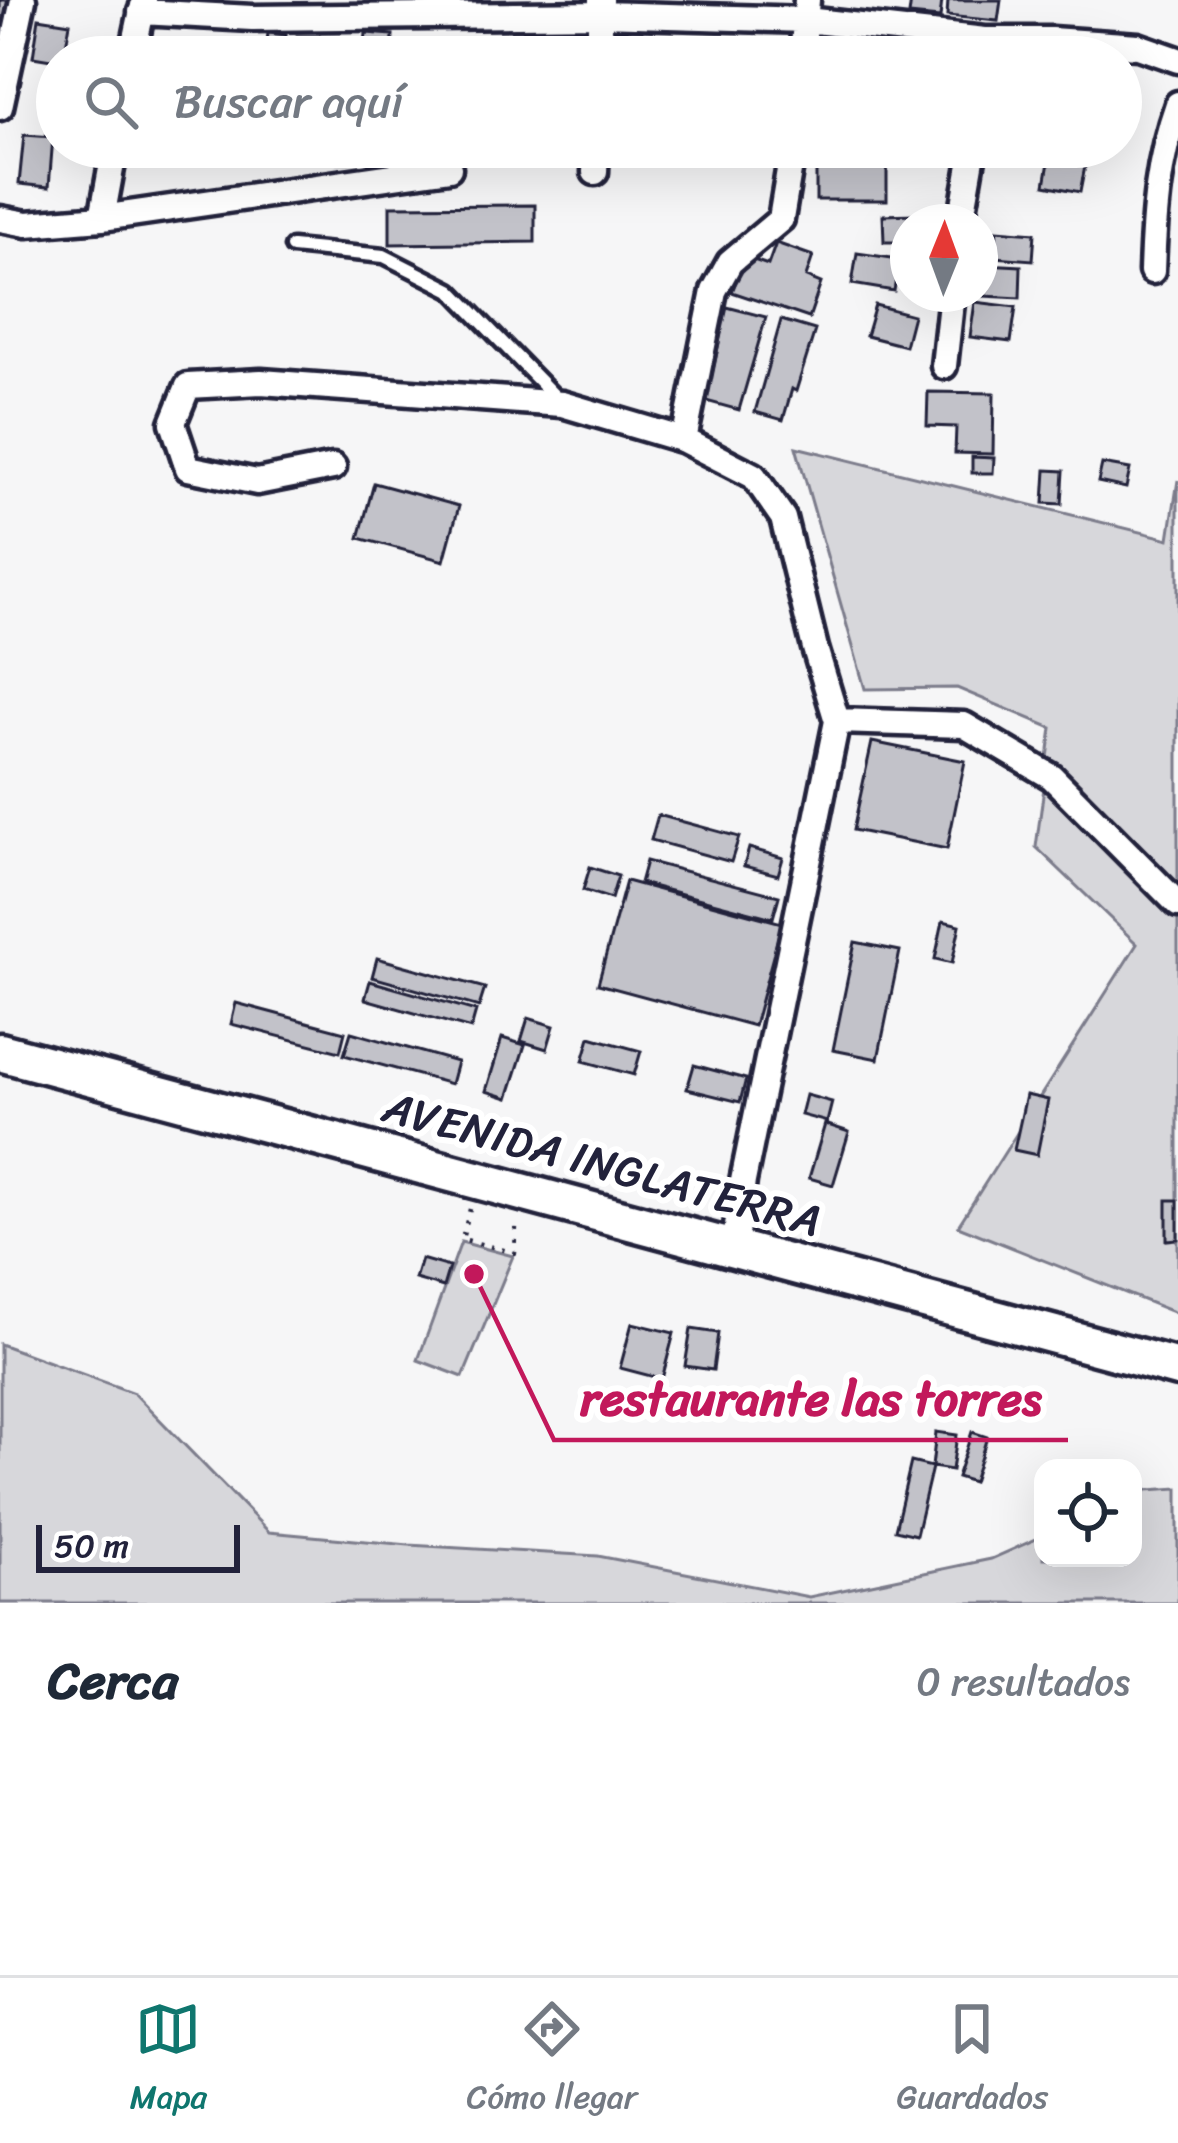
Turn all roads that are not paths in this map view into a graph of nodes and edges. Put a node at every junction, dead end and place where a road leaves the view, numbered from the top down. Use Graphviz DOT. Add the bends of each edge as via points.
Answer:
graph roads {
  1 [pos="23,0"];
  2 [pos="142,6"];
  3 [pos="601,7"];
  4 [pos="807,10"];
  5 [pos="136,36"];
  6 [pos="925,36"];
  7 [pos="1142,47"];
  8 [pos="1178,60"];
  9 [pos="1178,104"];
  10 [pos="0,107"];
  11 [pos="111,168"];
  12 [pos="448,168"];
  13 [pos="790,168"];
  14 [pos="970,168"];
  15 [pos="964,204"];
  16 [pos="0,218"];
  17 [pos="102,218"];
  18 [pos="292,247"];
  19 [pos="1152,271"];
  20 [pos="950,312"];
  21 [pos="944,365"];
  22 [pos="562,404"];
  23 [pos="684,440"];
  24 [pos="333,467"];
  25 [pos="837,721"];
  26 [pos="1178,904"];
  27 [pos="0,1052"];
  28 [pos="734,1250"];
  29 [pos="1178,1368"];
  1 -- 10 [label="street"];
  2 -- 3 [label="street" via="252,18"];
  2 -- 5 [label="street"];
  3 -- 4 [label="street"];
  4 -- 6 [label="street"];
  7 -- 8 [label="street"];
  9 -- 19 [label="street" via="1155,200"];
  11 -- 17 [label="street"];
  12 -- 17 [label="street"];
  13 -- 23 [label="street" via="781,219 730,262 714,291"];
  14 -- 15 [label="street"];
  16 -- 17 [label="street"];
  18 -- 22 [label="lane" via="384,256 451,290"];
  20 -- 21 [label="street"];
  22 -- 23 [label="street"];
  22 -- 24 [label="street" via="261,382 188,386 173,423 188,468 257,482"];
  23 -- 25 [label="street" via="754,476 783,518"];
  25 -- 26 [label="street" via="964,724 1052,777"];
  25 -- 28 [label="street"];
  27 -- 28 [label="main road, AVENIDA INGLATERRA"];
  28 -- 29 [label="main road, AVENIDA INGLATERRA"];
}
